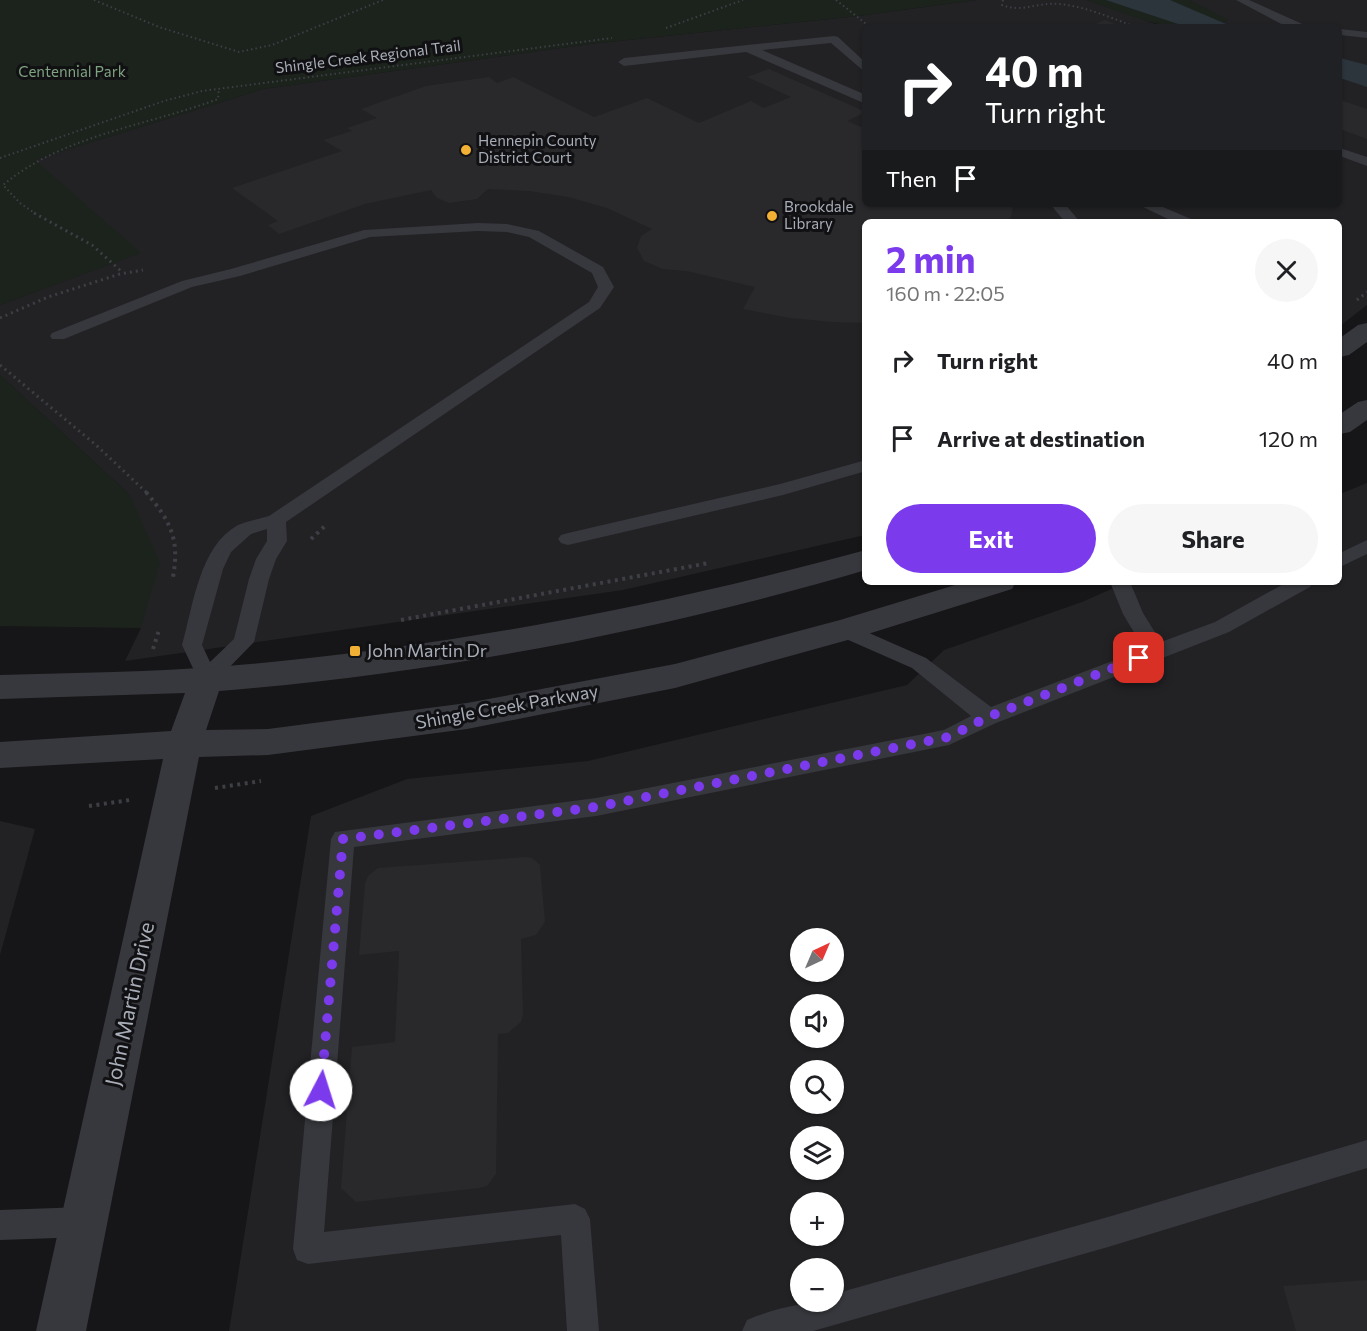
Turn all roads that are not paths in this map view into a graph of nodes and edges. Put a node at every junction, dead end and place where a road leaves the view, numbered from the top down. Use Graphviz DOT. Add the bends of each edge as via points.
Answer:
graph roads {
  1 [pos="1241,0"];
  2 [pos="1290,24"];
  3 [pos="1342,32"];
  4 [pos="1367,35"];
  5 [pos="749,49"];
  6 [pos="624,62"];
  7 [pos="862,66"];
  8 [pos="862,98"];
  9 [pos="1342,153"];
  10 [pos="1367,162"];
  11 [pos="1060,207"];
  12 [pos="1151,207"];
  13 [pos="1070,219"];
  14 [pos="1179,219"];
  15 [pos="1367,330"];
  16 [pos="58,336"];
  17 [pos="1348,349"];
  18 [pos="1367,408"];
  19 [pos="1342,425"];
  20 [pos="862,466"];
  21 [pos="276,520"];
  22 [pos="568,539"];
  23 [pos="1367,546"];
  24 [pos="1342,560"];
  25 [pos="862,561"];
  26 [pos="991,585"];
  27 [pos="1121,585"];
  28 [pos="1297,585"];
  29 [pos="844,630"];
  30 [pos="1157,652"];
  31 [pos="207,678"];
  32 [pos="0,687"];
  33 [pos="988,717"];
  34 [pos="184,744"];
  35 [pos="0,755"];
  36 [pos="1367,1155"];
  37 [pos="84,1222"];
  38 [pos="0,1226"];
  39 [pos="61,1331"];
  40 [pos="583,1331"];
  41 [pos="758,1331"];
  1 -- 2 [label="lane"];
  3 -- 4 [label="lane"];
  5 -- 6 [label="lane"];
  5 -- 7 [label="lane" via="834,39"];
  5 -- 8 [label="lane"];
  9 -- 10 [label="lane"];
  11 -- 13 [label="lane"];
  12 -- 14 [label="lane"];
  15 -- 17 [label="street"];
  16 -- 21 [label="lane" via="187,284 369,233 507,228 534,234 598,270 606,287 595,305"];
  18 -- 19 [label="street"];
  20 -- 22 [label="lane" via="783,489"];
  21 -- 31 [label="lane" via="277,541 259,579 244,642"];
  21 -- 31 [label="lane" via="244,530 223,549 213,569 192,645"];
  23 -- 24 [label="lane"];
  25 -- 31 [label="street" via="610,624 421,656"];
  26 -- 29 [label="street, Shingle Creek Parkway"];
  27 -- 30 [label="lane" via="1133,614"];
  28 -- 30 [label="lane" via="1222,627"];
  29 -- 33 [label="lane" via="919,663"];
  29 -- 34 [label="street, Shingle Creek Parkway" via="675,676 467,716 268,742"];
  30 -- 33 [label="lane"];
  31 -- 32 [label="street"];
  31 -- 34 [label="street, John Martin Drive"];
  33 -- 40 [label="lane" via="949,737 596,807 343,839 308,1249 575,1219"];
  34 -- 35 [label="street, Shingle Creek Parkway"];
  34 -- 37 [label="street, John Martin Drive"];
  36 -- 41 [label="lane"];
  37 -- 38 [label="lane"];
  37 -- 39 [label="street, John Martin Drive"];
}
